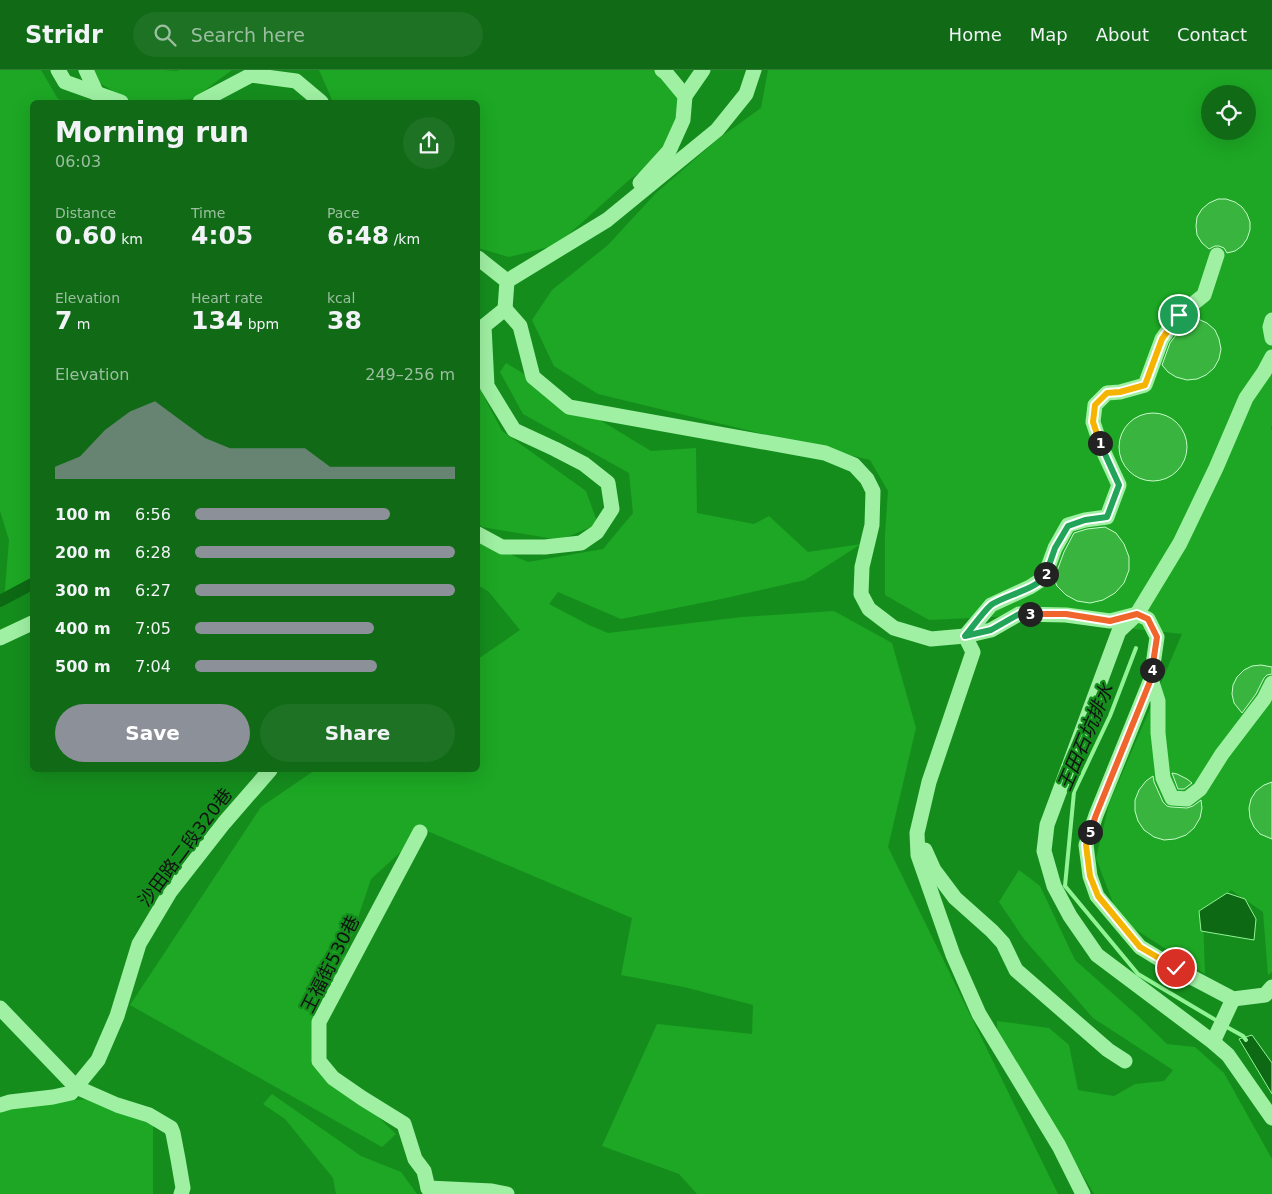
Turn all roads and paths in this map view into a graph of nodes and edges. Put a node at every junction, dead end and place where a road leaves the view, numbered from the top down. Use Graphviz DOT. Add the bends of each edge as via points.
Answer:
graph roads {
  1 [pos="58,70"];
  2 [pos="86,70"];
  3 [pos="662,70"];
  4 [pos="703,70"];
  5 [pos="754,70"];
  6 [pos="254,72"];
  7 [pos="97,94"];
  8 [pos="685,96"];
  9 [pos="115,100"];
  10 [pos="204,100"];
  11 [pos="319,100"];
  12 [pos="607,220"];
  13 [pos="1217,255"];
  14 [pos="480,260"];
  15 [pos="507,281"];
  16 [pos="504,309"];
  17 [pos="1272,320"];
  18 [pos="1272,338"];
  19 [pos="1272,357"];
  20 [pos="480,535"];
  21 [pos="1137,614"];
  22 [pos="30,624"];
  23 [pos="965,636"];
  24 [pos="0,638"];
  25 [pos="1151,679"];
  26 [pos="1272,683"];
  27 [pos="268,772"];
  28 [pos="420,832"];
  29 [pos="918,833"];
  30 [pos="1270,996"];
  31 [pos="1233,999"];
  32 [pos="0,1008"];
  33 [pos="1219,1030"];
  34 [pos="1125,1061"];
  35 [pos="76,1087"];
  36 [pos="0,1105"];
  37 [pos="1272,1118"];
  38 [pos="430,1191"];
  39 [pos="181,1194"];
  40 [pos="507,1194"];
  41 [pos="1084,1194"];
  1 -- 7 [label="street" via="65,82"];
  2 -- 7 [label="street"];
  3 -- 8 [label="street"];
  4 -- 8 [label="street"];
  5 -- 12 [label="street" via="746,94 717,130"];
  6 -- 10 [label="street"];
  6 -- 11 [label="street" via="296,81"];
  7 -- 9 [label="street"];
  8 -- 12 [label="street" via="683,120 669,151"];
  12 -- 15 [label="street"];
  13 -- 23 [label="street" via="1204,295 1179,315 1162,339 1145,385 1107,393 1095,405 1093,422 1119,485 1107,517 1068,526 1055,548 1044,578 991,605"];
  14 -- 15 [label="street"];
  15 -- 16 [label="street"];
  16 -- 20 [label="street" via="484,326 487,386 514,430 584,464 608,484 612,509 597,532 581,543 502,547"];
  16 -- 23 [label="street" via="520,326 533,377 569,407 825,454 854,465 873,490 872,525 862,567 861,594 868,610 894,628 931,639"];
  17 -- 18 [label="street"];
  19 -- 21 [label="street" via="1246,398 1180,543"];
  21 -- 23 [label="street" via="1110,621 1066,614 1019,614 991,630"];
  21 -- 25 [label="street" via="1148,619 1157,637"];
  21 -- 33 [label="street" via="1119,631 1047,825 1044,851 1054,886 1097,955"];
  22 -- 24 [label="street"];
  23 -- 29 [label="street" via="974,652 929,782"];
  25 -- 26 [label="street" via="1158,701 1163,778 1172,798 1187,799 1200,789 1222,754 1264,700"];
  25 -- 31 [label="street" via="1086,845 1090,876 1098,896 1140,947"];
  27 -- 35 [label="street, 沙田路二段320巷" via="170,892 139,944 117,1016 98,1060"];
  28 -- 38 [label="street, 王福街530巷" via="319,1022 319,1052 320,1061 333,1078 404,1124"];
  29 -- 34 [label="street" via="934,870 955,898 1003,943 1016,970"];
  29 -- 41 [label="street" via="918,855 953,955 979,1014"];
  30 -- 31 [label="street"];
  31 -- 33 [label="street"];
  32 -- 35 [label="street"];
  33 -- 37 [label="street" via="1228,1054"];
  35 -- 36 [label="street, 沙田路二段320巷" via="53,1097"];
  35 -- 39 [label="street" via="149,1115 171,1128 183,1188"];
  38 -- 40 [label="street" via="492,1190"];
}
